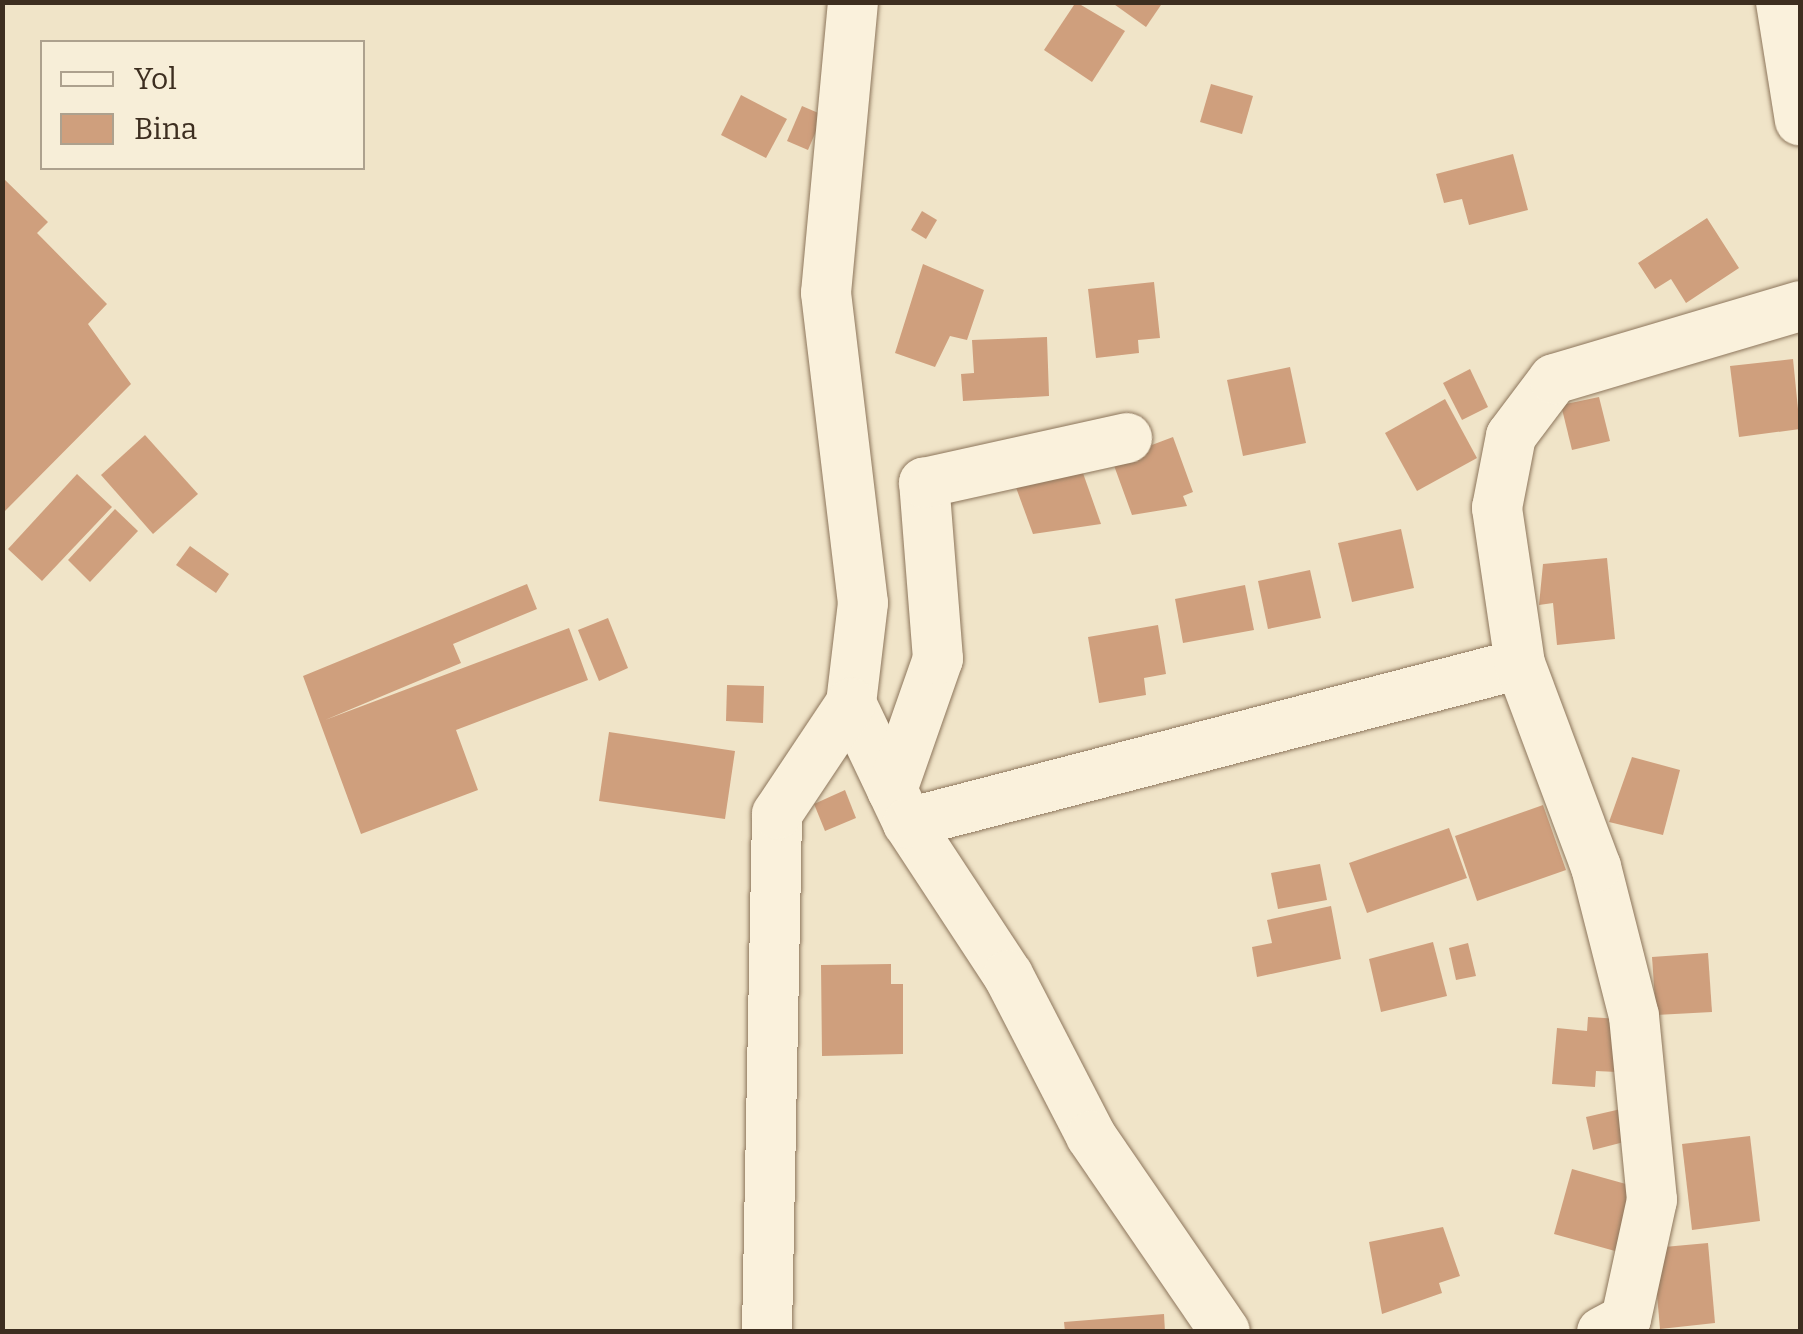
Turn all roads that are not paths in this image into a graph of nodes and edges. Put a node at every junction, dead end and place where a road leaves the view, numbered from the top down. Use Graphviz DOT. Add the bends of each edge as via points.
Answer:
graph roads {
  1 [pos="854,2"];
  2 [pos="1781,2"];
  3 [pos="1800,120"];
  4 [pos="1800,306"];
  5 [pos="1127,438"];
  6 [pos="1520,664"];
  7 [pos="852,703"];
  8 [pos="900,806"];
  9 [pos="767,1332"];
  10 [pos="1225,1332"];
  11 [pos="1602,1332"];
  1 -- 7 [label="street" via="826,294 864,603"];
  2 -- 3 [label="street"];
  4 -- 6 [label="street" via="1554,379 1511,436 1498,508"];
  5 -- 8 [label="street" via="924,483 938,658"];
  6 -- 8 [label="street"];
  6 -- 11 [label="street" via="1596,868 1634,1016 1652,1200 1626,1318"];
  7 -- 8 [label="street"];
  7 -- 9 [label="street" via="777,814"];
  8 -- 10 [label="street" via="1008,975 1091,1136"];
}
